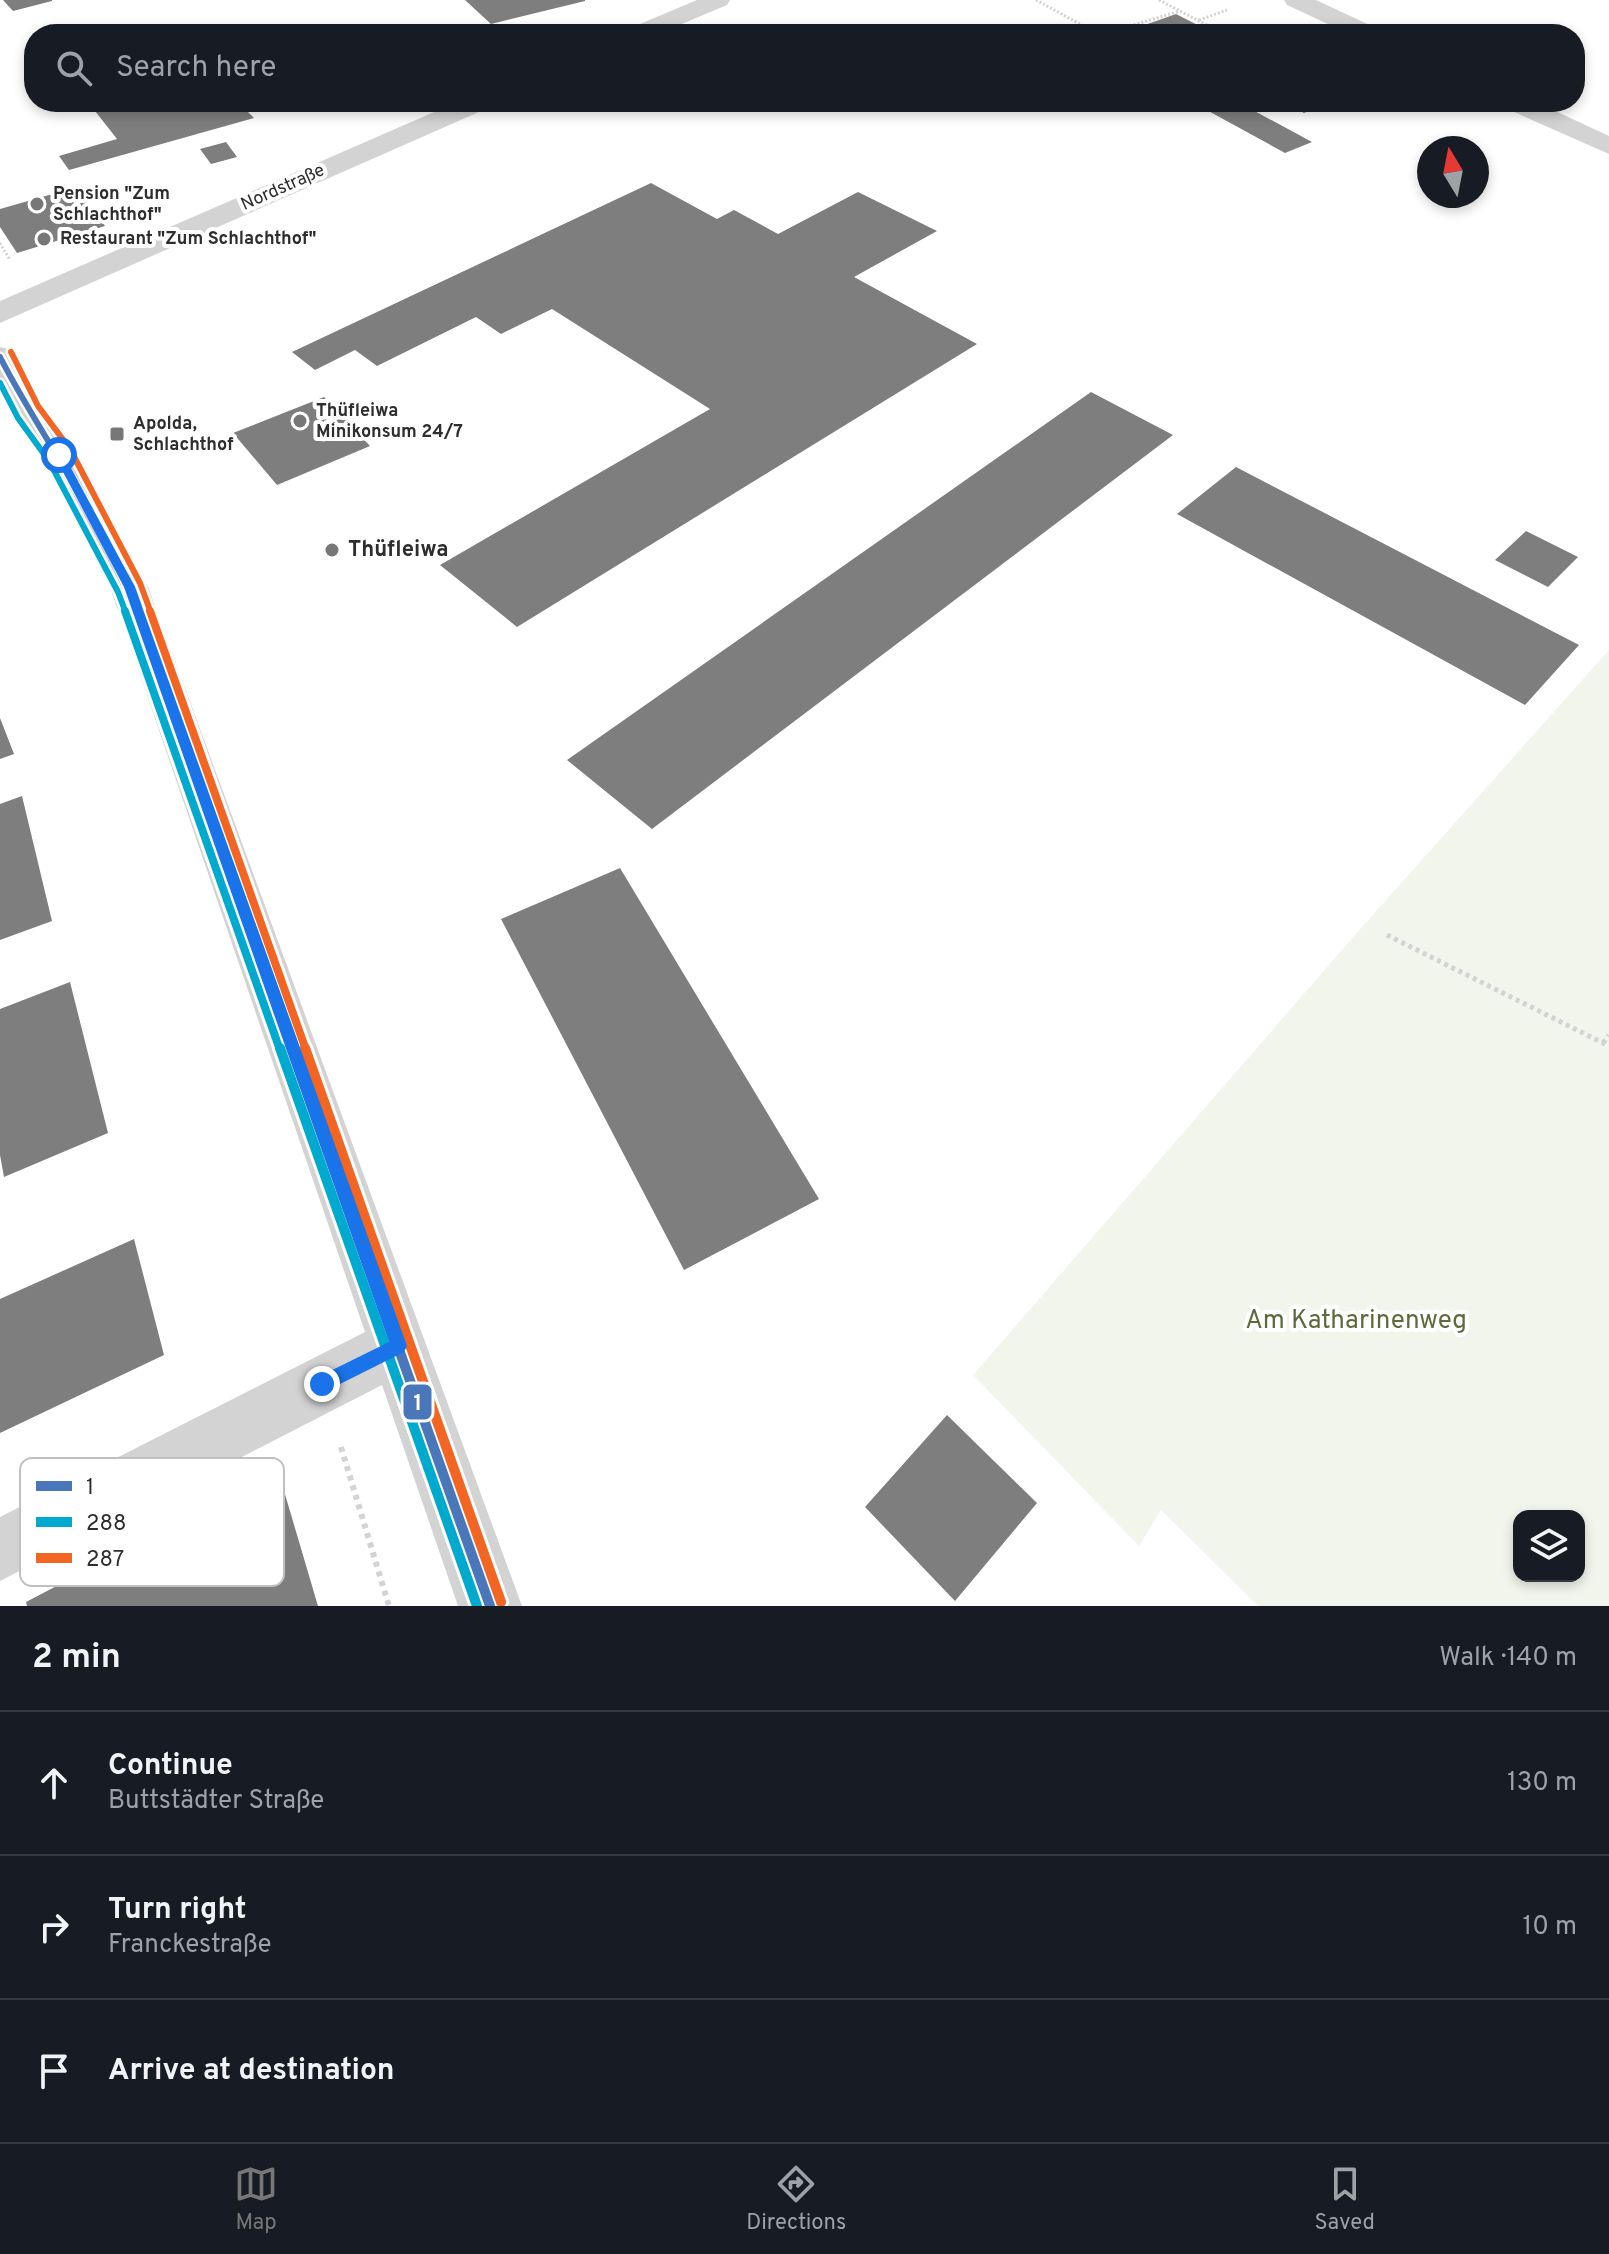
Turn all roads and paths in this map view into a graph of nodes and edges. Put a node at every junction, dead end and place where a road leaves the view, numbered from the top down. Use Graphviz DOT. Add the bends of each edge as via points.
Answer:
graph roads {
  1 [pos="718,0"];
  2 [pos="1036,0"];
  3 [pos="1057,0"];
  4 [pos="1159,0"];
  5 [pos="1296,0"];
  6 [pos="1054,10"];
  7 [pos="1227,10"];
  8 [pos="1180,11"];
  9 [pos="1198,20"];
  10 [pos="661,24"];
  11 [pos="1081,24"];
  12 [pos="1135,24"];
  13 [pos="1205,24"];
  14 [pos="1348,24"];
  15 [pos="456,112"];
  16 [pos="1536,112"];
  17 [pos="1609,146"];
  18 [pos="0,313"];
  19 [pos="0,357"];
  20 [pos="1387,935"];
  21 [pos="1609,1035"];
  22 [pos="1606,1044"];
  23 [pos="398,1346"];
  24 [pos="322,1384"];
  25 [pos="178,1458"];
  26 [pos="20,1540"];
  27 [pos="0,1550"];
  28 [pos="389,1606"];
  29 [pos="490,1606"];
  1 -- 10 [label="street"];
  2 -- 6 [label="path"];
  3 -- 6 [label="path"];
  4 -- 8 [label="path"];
  5 -- 14 [label="street"];
  6 -- 11 [label="path"];
  7 -- 9 [label="path"];
  8 -- 9 [label="path"];
  8 -- 12 [label="path"];
  9 -- 13 [label="path"];
  15 -- 18 [label="street, Nordstraße"];
  16 -- 17 [label="street"];
  19 -- 23 [label="street" via="129,587"];
  20 -- 22 [label="path"];
  21 -- 22 [label="path"];
  23 -- 24 [label="street"];
  23 -- 29 [label="street"];
  24 -- 25 [label="street"];
  24 -- 28 [label="path"];
  26 -- 27 [label="street"];
}
